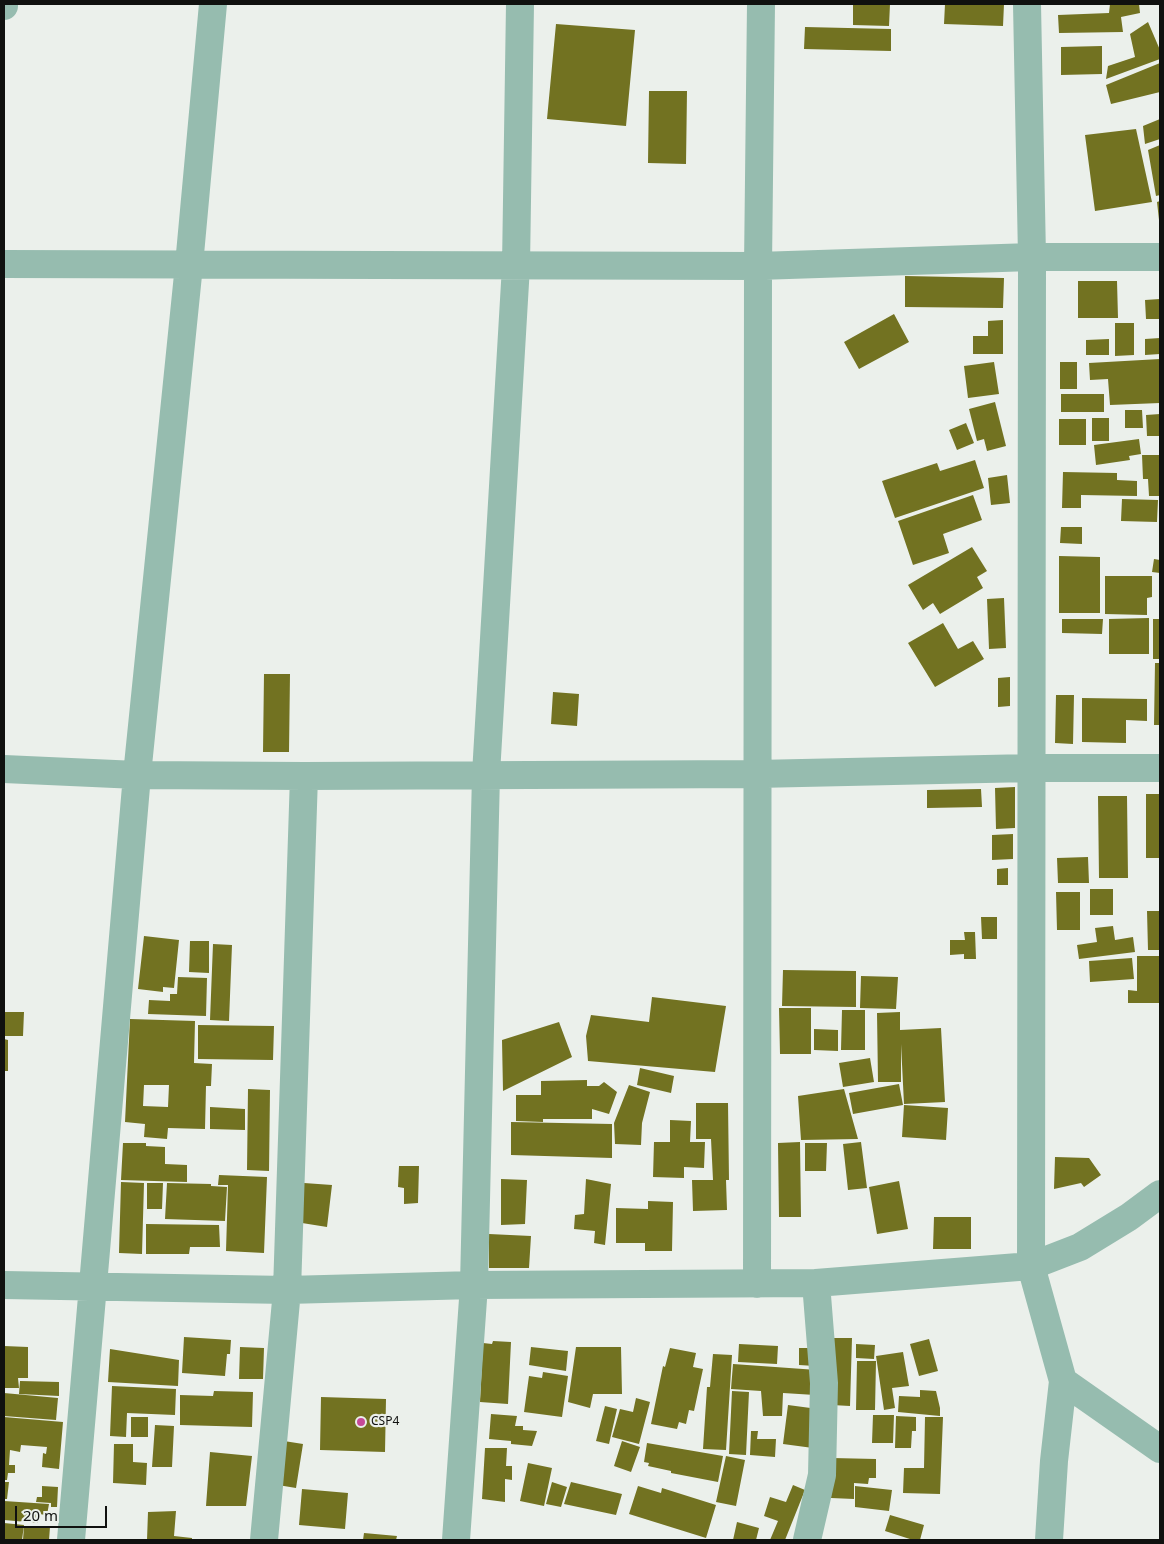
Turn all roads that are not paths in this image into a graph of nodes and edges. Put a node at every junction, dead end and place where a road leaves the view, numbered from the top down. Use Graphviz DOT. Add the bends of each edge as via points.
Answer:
graph roads {
  1 [pos="213,4"];
  2 [pos="520,4"];
  3 [pos="761,4"];
  4 [pos="1027,4"];
  5 [pos="1032,257"];
  6 [pos="1160,257"];
  7 [pos="4,264"];
  8 [pos="189,266"];
  9 [pos="516,266"];
  10 [pos="758,266"];
  11 [pos="1031,768"];
  12 [pos="1160,768"];
  13 [pos="4,769"];
  14 [pos="486,774"];
  15 [pos="756,774"];
  16 [pos="137,775"];
  17 [pos="304,776"];
  18 [pos="1160,1194"];
  19 [pos="1031,1266"];
  20 [pos="816,1283"];
  21 [pos="757,1284"];
  22 [pos="4,1285"];
  23 [pos="474,1285"];
  24 [pos="94,1286"];
  25 [pos="287,1290"];
  26 [pos="1063,1381"];
  27 [pos="1160,1449"];
  28 [pos="71,1540"];
  29 [pos="264,1540"];
  30 [pos="456,1540"];
  31 [pos="807,1540"];
  32 [pos="1049,1540"];
  1 -- 8 [label="street"];
  2 -- 9 [label="street"];
  3 -- 10 [label="street"];
  4 -- 5 [label="street"];
  5 -- 6 [label="street"];
  5 -- 10 [label="street"];
  5 -- 11 [label="street"];
  7 -- 8 [label="street"];
  8 -- 9 [label="street"];
  8 -- 16 [label="street"];
  9 -- 10 [label="street"];
  9 -- 14 [label="street"];
  10 -- 15 [label="street"];
  11 -- 12 [label="street"];
  11 -- 15 [label="street"];
  11 -- 19 [label="street"];
  13 -- 16 [label="street"];
  14 -- 15 [label="street"];
  14 -- 17 [label="street"];
  14 -- 23 [label="street"];
  15 -- 21 [label="street"];
  16 -- 17 [label="street"];
  16 -- 24 [label="street"];
  17 -- 25 [label="street"];
  18 -- 19 [label="street" via="1080,1247"];
  19 -- 20 [label="street"];
  19 -- 26 [label="street"];
  20 -- 21 [label="street"];
  20 -- 31 [label="street" via="824,1383 822,1475"];
  21 -- 23 [label="street"];
  22 -- 24 [label="street"];
  23 -- 25 [label="street"];
  23 -- 30 [label="street"];
  24 -- 25 [label="street"];
  24 -- 28 [label="street"];
  25 -- 29 [label="street"];
  26 -- 27 [label="street"];
  26 -- 32 [label="street"];
}
